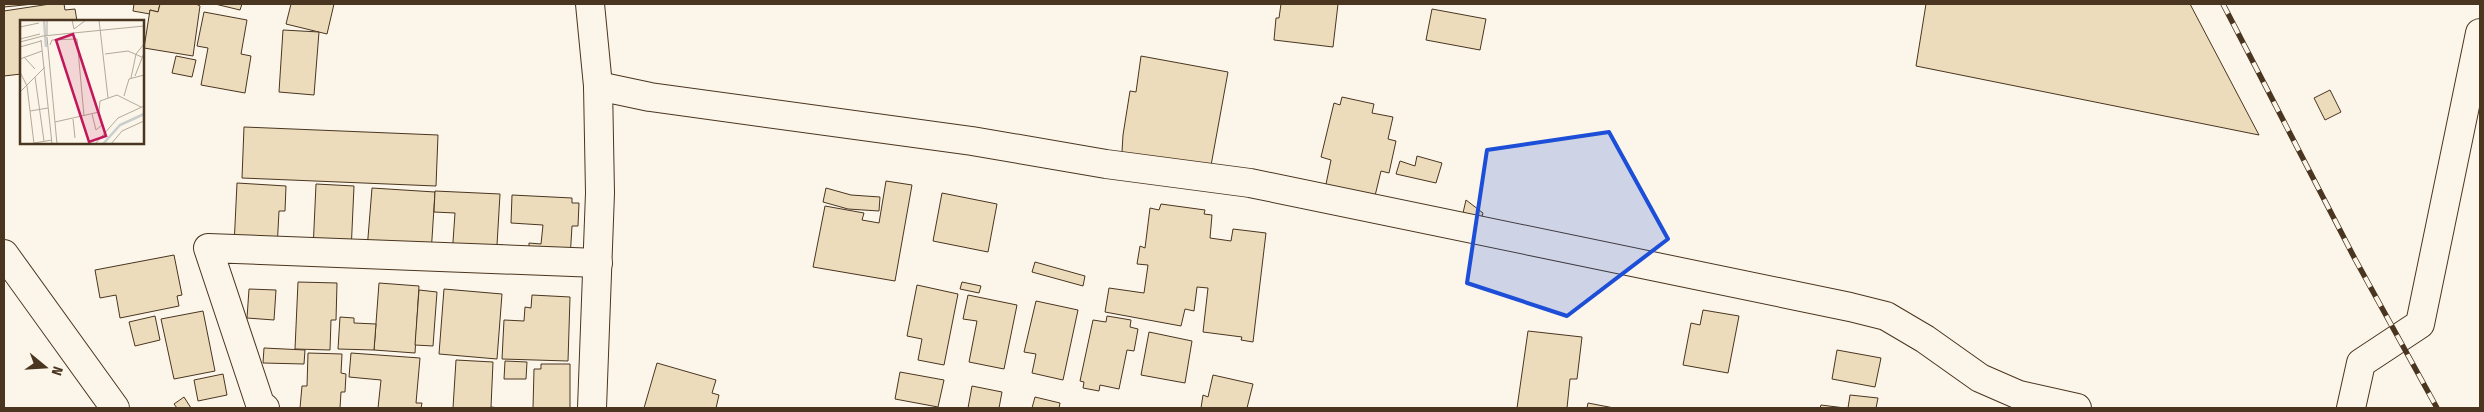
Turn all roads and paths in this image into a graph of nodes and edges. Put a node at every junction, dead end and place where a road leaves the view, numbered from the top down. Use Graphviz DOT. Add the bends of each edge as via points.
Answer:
graph roads {
  1 [pos="590,4"];
  2 [pos="2480,33"];
  3 [pos="598,86"];
  4 [pos="4,254"];
  5 [pos="598,263"];
  6 [pos="116,408"];
  7 [pos="264,408"];
  8 [pos="592,408"];
  9 [pos="2077,408"];
  10 [pos="2352,408"];
  1 -- 3 [label="street"];
  2 -- 10 [label="street" via="2420,324 2361,363"];
  3 -- 5 [label="street"];
  3 -- 9 [label="street" via="650,97 972,140 1106,164 1250,183 1850,307 1886,316 1980,378 2019,395"];
  4 -- 6 [label="street"];
  5 -- 7 [label="street" via="208,248"];
  5 -- 8 [label="street"];
}
